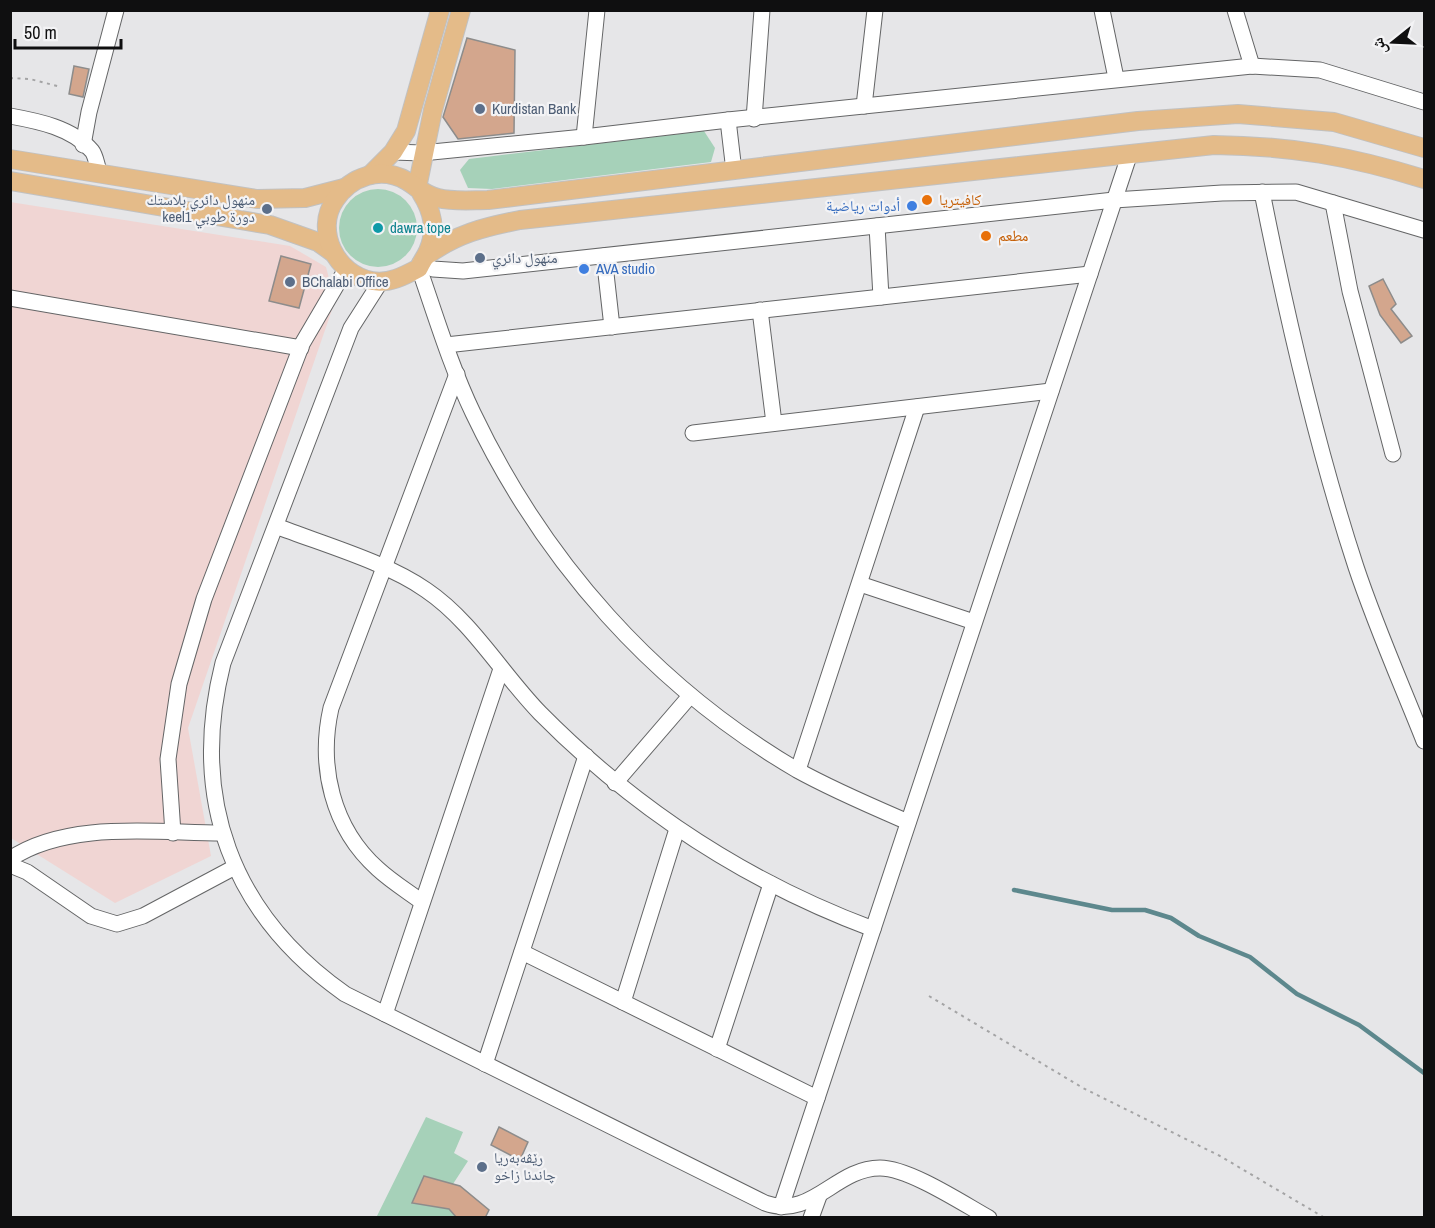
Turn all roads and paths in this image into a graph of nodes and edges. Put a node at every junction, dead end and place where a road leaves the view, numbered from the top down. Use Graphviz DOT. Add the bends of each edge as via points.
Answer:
graph roads {
  1 [pos="117,10"];
  2 [pos="440,10"];
  3 [pos="461,10"];
  4 [pos="597,10"];
  5 [pos="762,10"];
  6 [pos="875,10"];
  7 [pos="1102,10"];
  8 [pos="1235,10"];
  9 [pos="1252,66"];
  10 [pos="10,78"];
  11 [pos="1116,78"];
  12 [pos="61,87"];
  13 [pos="1425,102"];
  14 [pos="864,106"];
  15 [pos="10,116"];
  16 [pos="754,119"];
  17 [pos="728,120"];
  18 [pos="584,137"];
  19 [pos="83,145"];
  20 [pos="1425,148"];
  21 [pos="393,152"];
  22 [pos="422,153"];
  23 [pos="1129,156"];
  24 [pos="10,159"];
  25 [pos="734,171"];
  26 [pos="100,173"];
  27 [pos="370,175"];
  28 [pos="1425,179"];
  29 [pos="10,182"];
  30 [pos="344,188"];
  31 [pos="419,191"];
  32 [pos="1262,192"];
  33 [pos="97,195"];
  34 [pos="1114,200"];
  35 [pos="1333,203"];
  36 [pos="877,226"];
  37 [pos="1425,230"];
  38 [pos="332,252"];
  39 [pos="604,256"];
  40 [pos="422,262"];
  41 [pos="346,269"];
  42 [pos="1090,274"];
  43 [pos="381,281"];
  44 [pos="881,297"];
  45 [pos="10,298"];
  46 [pos="760,310"];
  47 [pos="612,327"];
  48 [pos="446,345"];
  49 [pos="301,348"];
  50 [pos="457,374"];
  51 [pos="1051,391"];
  52 [pos="917,406"];
  53 [pos="774,423"];
  54 [pos="693,433"];
  55 [pos="1393,454"];
  56 [pos="276,526"];
  57 [pos="383,568"];
  58 [pos="861,584"];
  59 [pos="974,622"];
  60 [pos="501,669"];
  61 [pos="690,696"];
  62 [pos="1425,741"];
  63 [pos="586,756"];
  64 [pos="798,770"];
  65 [pos="615,783"];
  66 [pos="908,822"];
  67 [pos="677,829"];
  68 [pos="173,833"];
  69 [pos="222,833"];
  70 [pos="10,859"];
  71 [pos="10,865"];
  72 [pos="235,867"];
  73 [pos="771,884"];
  74 [pos="422,902"];
  75 [pos="873,929"];
  76 [pos="522,952"];
  77 [pos="929,996"];
  78 [pos="623,1002"];
  79 [pos="385,1014"];
  80 [pos="717,1049"];
  81 [pos="484,1064"];
  82 [pos="817,1098"];
  83 [pos="819,1196"];
  84 [pos="781,1208"];
  85 [pos="811,1218"];
  86 [pos="989,1218"];
  87 [pos="1325,1218"];
  1 -- 19 [label="street"];
  2 -- 21 [label="main road" via="414,108"];
  3 -- 22 [label="main road"];
  4 -- 18 [label="street"];
  5 -- 16 [label="street"];
  6 -- 14 [label="street"];
  7 -- 11 [label="street"];
  8 -- 9 [label="street"];
  9 -- 11 [label="street"];
  9 -- 13 [label="street" via="1320,70"];
  10 -- 12 [label="path"];
  11 -- 14 [label="street"];
  14 -- 16 [label="street"];
  15 -- 19 [label="street" via="66,132"];
  16 -- 17 [label="street"];
  17 -- 18 [label="street"];
  17 -- 25 [label="street"];
  18 -- 22 [label="street"];
  19 -- 26 [label="street" via="92,152"];
  20 -- 25 [label="main road" via="1334,122 1238,114 1138,122"];
  21 -- 22 [label="street"];
  21 -- 27 [label="main road"];
  22 -- 31 [label="main road"];
  23 -- 28 [label="main road" via="1214,145 1272,146 1314,151"];
  23 -- 34 [label="street"];
  23 -- 40 [label="main road" via="520,220 468,231 445,242"];
  24 -- 26 [label="main road"];
  25 -- 31 [label="main road" via="489,200 439,198"];
  26 -- 30 [label="main road" via="257,199 305,198"];
  26 -- 33 [label="main road"];
  27 -- 30 [label="main road"];
  27 -- 31 [label="main road" via="395,176"];
  29 -- 33 [label="main road"];
  30 -- 38 [label="main road" via="327,218"];
  31 -- 40 [label="main road" via="430,207 434,223 432,240"];
  32 -- 34 [label="street"];
  32 -- 35 [label="street" via="1296,192"];
  32 -- 62 [label="street" via="1281,285 1356,566 1384,647"];
  33 -- 38 [label="main road" via="270,225 318,242"];
  34 -- 36 [label="street"];
  34 -- 42 [label="street"];
  35 -- 37 [label="street"];
  35 -- 55 [label="street" via="1350,291"];
  36 -- 39 [label="street"];
  36 -- 44 [label="street"];
  38 -- 41 [label="main road"];
  39 -- 40 [label="street" via="463,271 433,268"];
  39 -- 47 [label="street"];
  40 -- 43 [label="main road" via="400,278"];
  40 -- 48 [label="street"];
  41 -- 43 [label="main road" via="358,277"];
  41 -- 49 [label="street"];
  42 -- 44 [label="street"];
  42 -- 51 [label="street"];
  43 -- 56 [label="street" via="351,328"];
  44 -- 46 [label="street"];
  45 -- 49 [label="street"];
  46 -- 47 [label="street"];
  46 -- 53 [label="street"];
  47 -- 48 [label="street"];
  48 -- 50 [label="street"];
  49 -- 68 [label="street" via="204,599 179,684 168,759"];
  50 -- 57 [label="street"];
  50 -- 61 [label="street" via="504,474 541,534 583,590 631,642"];
  51 -- 52 [label="street"];
  51 -- 59 [label="street"];
  52 -- 53 [label="street"];
  52 -- 58 [label="street"];
  53 -- 54 [label="street"];
  56 -- 57 [label="street"];
  56 -- 69 [label="street" via="216,691 211,767"];
  57 -- 60 [label="street" via="438,598"];
  57 -- 74 [label="street" via="331,708 326,761 335,803 355,842 378,869"];
  58 -- 59 [label="street"];
  58 -- 64 [label="street"];
  59 -- 66 [label="street"];
  60 -- 63 [label="street"];
  60 -- 74 [label="street"];
  61 -- 64 [label="street"];
  61 -- 65 [label="street"];
  63 -- 65 [label="street"];
  63 -- 76 [label="street"];
  64 -- 66 [label="street"];
  65 -- 67 [label="street"];
  66 -- 75 [label="street"];
  67 -- 73 [label="street"];
  67 -- 78 [label="street"];
  68 -- 69 [label="street"];
  68 -- 70 [label="street" via="78,835 50,840"];
  69 -- 72 [label="street"];
  71 -- 72 [label="street" via="27,872 91,916 117,924 143,916"];
  72 -- 79 [label="street" via="260,912 298,957 345,994"];
  73 -- 75 [label="street"];
  73 -- 80 [label="street"];
  74 -- 79 [label="street"];
  75 -- 82 [label="street"];
  76 -- 78 [label="street"];
  76 -- 81 [label="street"];
  77 -- 87 [label="path" via="1083,1088 1220,1156"];
  78 -- 80 [label="street"];
  79 -- 81 [label="street"];
  80 -- 82 [label="street"];
  81 -- 84 [label="street"];
  82 -- 84 [label="street"];
  83 -- 84 [label="street"];
  83 -- 85 [label="street"];
  83 -- 86 [label="street" via="856,1171 882,1168 907,1174"];
}
